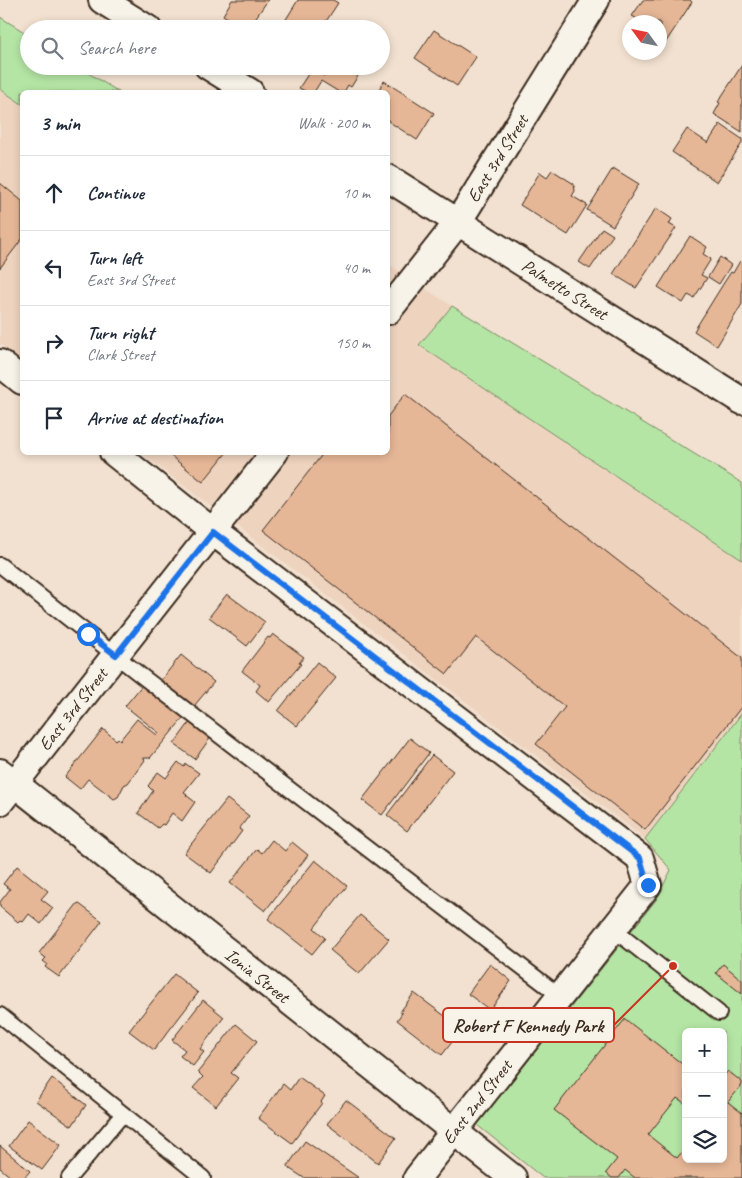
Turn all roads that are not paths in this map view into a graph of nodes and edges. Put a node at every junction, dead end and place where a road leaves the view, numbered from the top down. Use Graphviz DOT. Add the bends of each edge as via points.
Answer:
graph roads {
  1 [pos="102,0"];
  2 [pos="596,0"];
  3 [pos="134,20"];
  4 [pos="223,75"];
  5 [pos="247,90"];
  6 [pos="390,179"];
  7 [pos="458,222"];
  8 [pos="390,308"];
  9 [pos="0,363"];
  10 [pos="20,379"];
  11 [pos="742,401"];
  12 [pos="117,455"];
  13 [pos="273,455"];
  14 [pos="213,532"];
  15 [pos="0,564"];
  16 [pos="116,655"];
  17 [pos="5,786"];
  18 [pos="613,929"];
  19 [pos="560,996"];
  20 [pos="718,1013"];
  21 [pos="0,1015"];
  22 [pos="123,1114"];
  23 [pos="454,1131"];
  24 [pos="69,1178"];
  25 [pos="203,1178"];
  26 [pos="417,1178"];
  27 [pos="513,1178"];
  1 -- 3 [label="street"];
  2 -- 7 [label="street, East 3rd Street"];
  4 -- 5 [label="street"];
  6 -- 7 [label="street, Palmetto Street"];
  7 -- 8 [label="street, East 3rd Street"];
  7 -- 11 [label="street, Palmetto Street"];
  9 -- 10 [label="street"];
  12 -- 14 [label="street"];
  13 -- 14 [label="street, East 3rd Street"];
  14 -- 16 [label="street, East 3rd Street"];
  14 -- 18 [label="street, East 2nd Street" via="640,858 648,885"];
  15 -- 16 [label="lane"];
  16 -- 17 [label="street, East 3rd Street"];
  16 -- 19 [label="lane"];
  17 -- 23 [label="street, Ionia Street"];
  18 -- 19 [label="street, East 2nd Street"];
  18 -- 20 [label="lane"];
  19 -- 23 [label="street, East 2nd Street"];
  21 -- 22 [label="lane"];
  22 -- 24 [label="lane"];
  22 -- 25 [label="lane"];
  23 -- 26 [label="street, East 2nd Street"];
  23 -- 27 [label="street, Ionia Street"];
}
